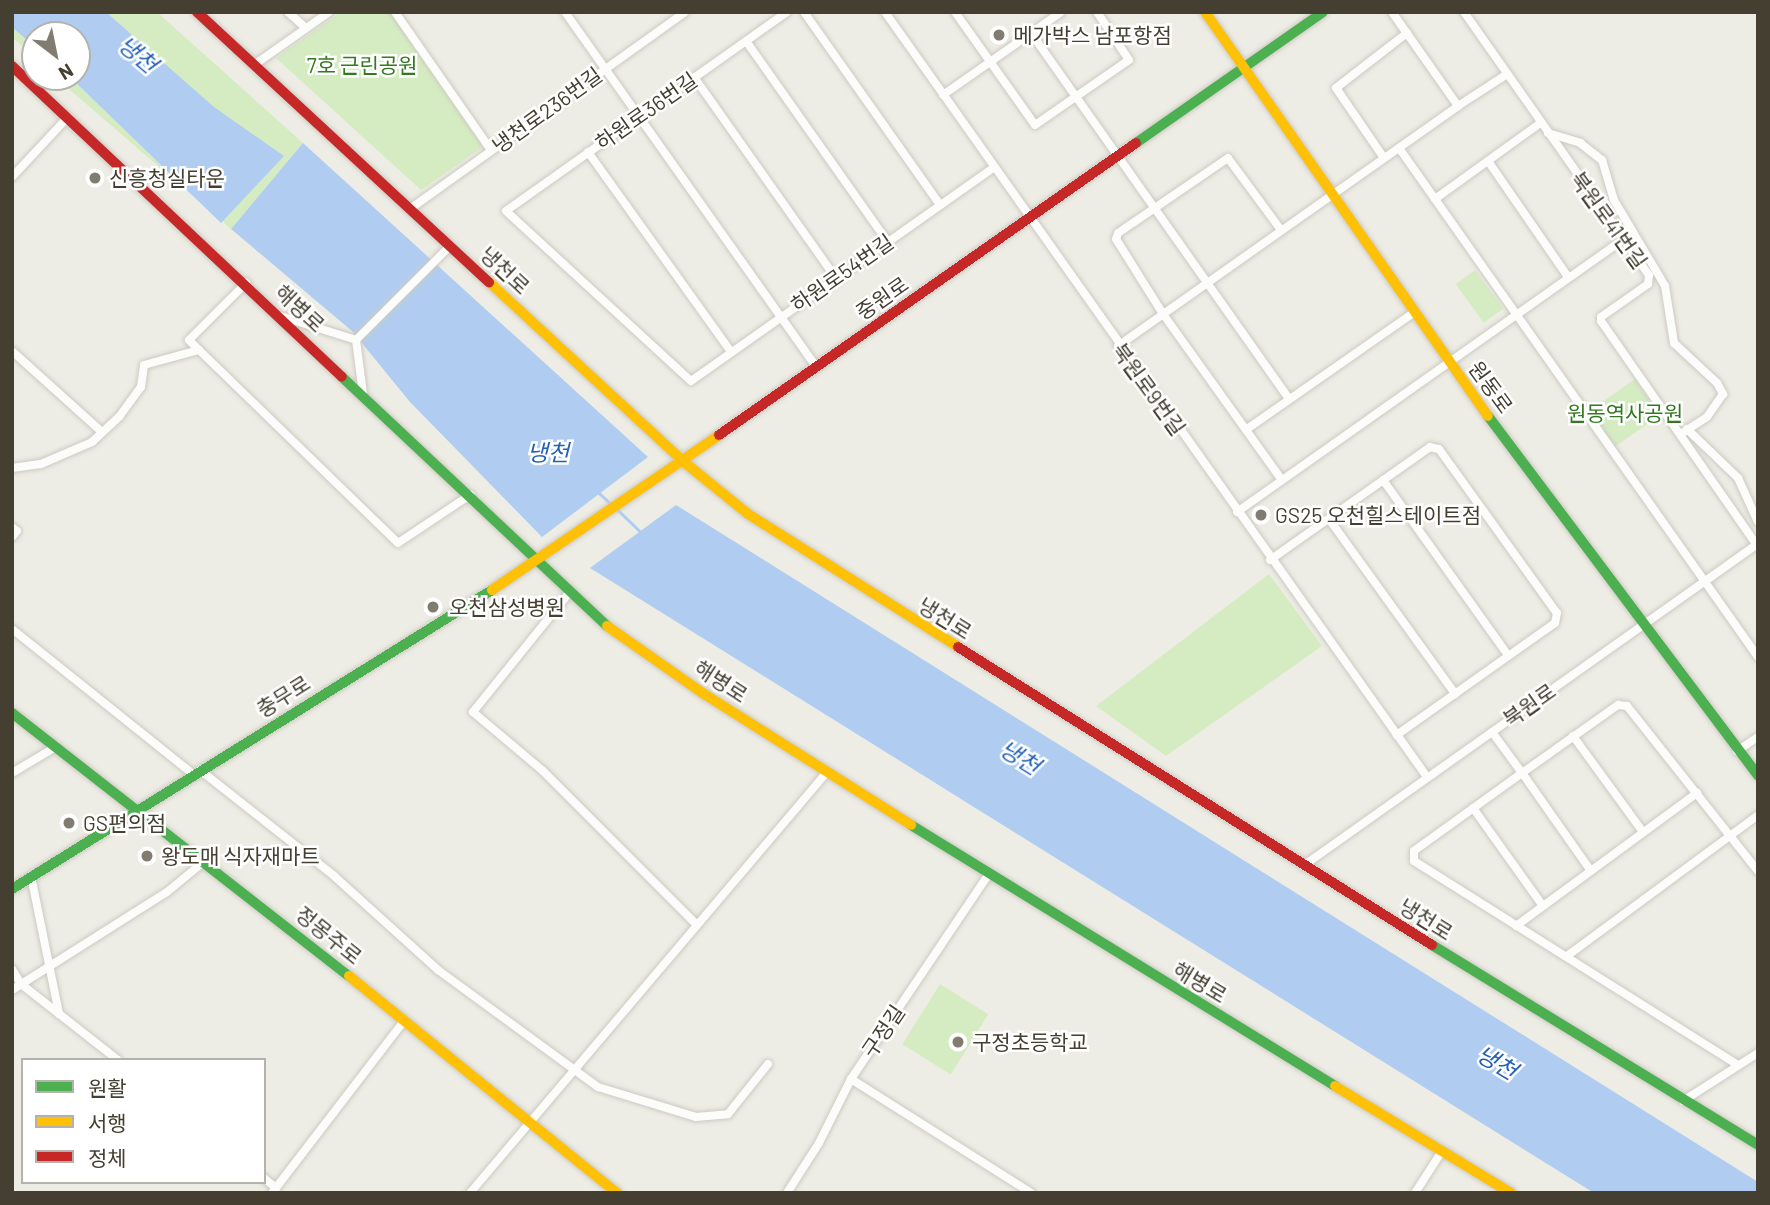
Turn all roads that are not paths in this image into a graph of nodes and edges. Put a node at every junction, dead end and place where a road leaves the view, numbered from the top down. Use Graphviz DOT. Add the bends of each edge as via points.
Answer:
graph roads {
  1 [pos="197,12"];
  2 [pos="288,12"];
  3 [pos="329,12"];
  4 [pos="395,12"];
  5 [pos="579,12"];
  6 [pos="685,12"];
  7 [pos="788,12"];
  8 [pos="804,12"];
  9 [pos="885,12"];
  10 [pos="955,12"];
  11 [pos="1061,12"];
  12 [pos="1097,12"];
  13 [pos="1205,12"];
  14 [pos="1322,12"];
  15 [pos="1392,12"];
  16 [pos="1464,12"];
  17 [pos="568,16"];
  18 [pos="306,28"];
  19 [pos="1031,33"];
  20 [pos="1407,33"];
  21 [pos="746,41"];
  22 [pos="990,62"];
  23 [pos="254,65"];
  24 [pos="12,66"];
  25 [pos="605,68"];
  26 [pos="1244,68"];
  27 [pos="1507,74"];
  28 [pos="694,77"];
  29 [pos="943,95"];
  30 [pos="1076,97"];
  31 [pos="1458,106"];
  32 [pos="639,116"];
  33 [pos="68,117"];
  34 [pos="1539,124"];
  35 [pos="1548,132"];
  36 [pos="1399,148"];
  37 [pos="491,150"];
  38 [pos="588,152"];
  39 [pos="1117,156"];
  40 [pos="1384,158"];
  41 [pos="1488,161"];
  42 [pos="994,167"];
  43 [pos="12,177"];
  44 [pos="1331,195"];
  45 [pos="1435,199"];
  46 [pos="940,205"];
  47 [pos="1153,208"];
  48 [pos="410,209"];
  49 [pos="1027,219"];
  50 [pos="1281,230"];
  51 [pos="1622,240"];
  52 [pos="888,242"];
  53 [pos="450,246"];
  54 [pos="1568,277"];
  55 [pos="836,278"];
  56 [pos="246,283"];
  57 [pos="1206,283"];
  58 [pos="1415,312"];
  59 [pos="1163,314"];
  60 [pos="281,316"];
  61 [pos="780,316"];
  62 [pos="1514,316"];
  63 [pos="357,339"];
  64 [pos="1118,346"];
  65 [pos="199,350"];
  66 [pos="12,351"];
  67 [pos="731,352"];
  68 [pos="1449,363"];
  69 [pos="817,368"];
  70 [pos="691,381"];
  71 [pos="363,394"];
  72 [pos="1289,399"];
  73 [pos="1247,429"];
  74 [pos="1684,431"];
  75 [pos="103,432"];
  76 [pos="684,462"];
  77 [pos="12,468"];
  78 [pos="1282,480"];
  79 [pos="1383,480"];
  80 [pos="470,495"];
  81 [pos="1237,512"];
  82 [pos="1329,519"];
  83 [pos="1758,522"];
  84 [pos="12,527"];
  85 [pos="12,537"];
  86 [pos="1757,546"];
  87 [pos="556,549"];
  88 [pos="1270,560"];
  89 [pos="539,561"];
  90 [pos="1704,582"];
  91 [pos="569,593"];
  92 [pos="1642,626"];
  93 [pos="12,629"];
  94 [pos="1508,656"];
  95 [pos="1758,657"];
  96 [pos="1455,694"];
  97 [pos="12,713"];
  98 [pos="1492,732"];
  99 [pos="1397,735"];
  100 [pos="1573,736"];
  101 [pos="1758,737"];
  102 [pos="54,748"];
  103 [pos="1737,751"];
  104 [pos="196,772"];
  105 [pos="827,772"];
  106 [pos="12,773"];
  107 [pos="1522,773"];
  108 [pos="1758,776"];
  109 [pos="1427,777"];
  110 [pos="1696,793"];
  111 [pos="139,808"];
  112 [pos="1473,808"];
  113 [pos="1758,815"];
  114 [pos="1643,832"];
  115 [pos="1729,835"];
  116 [pos="206,860"];
  117 [pos="1303,866"];
  118 [pos="1591,871"];
  119 [pos="1758,871"];
  120 [pos="989,874"];
  121 [pos="31,876"];
  122 [pos="12,889"];
  123 [pos="1543,906"];
  124 [pos="695,923"];
  125 [pos="1516,926"];
  126 [pos="1567,956"];
  127 [pos="49,966"];
  128 [pos="12,969"];
  129 [pos="21,984"];
  130 [pos="12,990"];
  131 [pos="59,1014"];
  132 [pos="403,1022"];
  133 [pos="1758,1053"];
  134 [pos="115,1058"];
  135 [pos="768,1064"];
  136 [pos="1738,1065"];
  137 [pos="572,1071"];
  138 [pos="851,1079"];
  139 [pos="1683,1101"];
  140 [pos="530,1124"];
  141 [pos="1758,1145"];
  142 [pos="1442,1151"];
  143 [pos="274,1190"];
  144 [pos="470,1193"];
  145 [pos="617,1193"];
  146 [pos="786,1193"];
  147 [pos="1031,1193"];
  148 [pos="1415,1193"];
  149 [pos="1511,1193"];
  1 -- 23 [label="street, 냉천로"];
  2 -- 18 [label="street"];
  3 -- 18 [label="street"];
  4 -- 37 [label="street"];
  5 -- 17 [label="street"];
  6 -- 25 [label="street, 냉천로236번길"];
  7 -- 21 [label="street, 하원로36번길"];
  8 -- 46 [label="street"];
  9 -- 29 [label="street, 북원로9번길"];
  10 -- 22 [label="street"];
  11 -- 19 [label="street"];
  12 -- 30 [label="street" via="1129,60"];
  13 -- 26 [label="street, 원동로"];
  14 -- 26 [label="street, 중원로"];
  15 -- 20 [label="street"];
  16 -- 27 [label="street, 북원로41번길"];
  17 -- 25 [label="street"];
  18 -- 23 [label="street"];
  19 -- 22 [label="street"];
  19 -- 30 [label="street"];
  20 -- 31 [label="street"];
  20 -- 40 [label="street" via="1336,88"];
  21 -- 28 [label="street, 하원로36번길"];
  21 -- 52 [label="street"];
  22 -- 29 [label="street"];
  22 -- 30 [label="street" via="1035,125"];
  23 -- 48 [label="street, 냉천로"];
  24 -- 33 [label="street, 해병로"];
  25 -- 32 [label="street"];
  25 -- 37 [label="street, 냉천로236번길"];
  26 -- 39 [label="street, 중원로"];
  26 -- 44 [label="street, 원동로"];
  27 -- 31 [label="street"];
  27 -- 34 [label="street, 북원로41번길"];
  28 -- 32 [label="street, 하원로36번길"];
  28 -- 55 [label="street"];
  29 -- 42 [label="street, 북원로9번길"];
  30 -- 39 [label="street"];
  31 -- 36 [label="street"];
  32 -- 38 [label="street, 하원로36번길"];
  32 -- 61 [label="street"];
  33 -- 43 [label="street"];
  33 -- 56 [label="street, 해병로"];
  34 -- 35 [label="street, 북원로41번길"];
  34 -- 41 [label="street"];
  35 -- 51 [label="street, 북원로41번길"];
  35 -- 74 [label="street" via="1580,143 1602,159 1614,200 1665,286 1674,343 1723,394 1715,408"];
  36 -- 40 [label="street"];
  36 -- 45 [label="street"];
  37 -- 48 [label="street, 냉천로236번길"];
  38 -- 67 [label="street"];
  38 -- 70 [label="street, 하원로36번길" via="506,211"];
  39 -- 47 [label="street"];
  39 -- 49 [label="street, 중원로"];
  40 -- 44 [label="street"];
  41 -- 45 [label="street"];
  41 -- 54 [label="street"];
  42 -- 46 [label="street, 하원로54번길"];
  42 -- 49 [label="street, 북원로9번길"];
  44 -- 50 [label="street"];
  44 -- 58 [label="street, 원동로"];
  45 -- 62 [label="street"];
  46 -- 52 [label="street, 하원로54번길"];
  47 -- 50 [label="street" via="1228,158"];
  47 -- 57 [label="street"];
  47 -- 59 [label="street" via="1116,239"];
  48 -- 53 [label="street, 냉천로"];
  49 -- 64 [label="street, 북원로9번길"];
  49 -- 69 [label="street, 중원로"];
  50 -- 57 [label="street"];
  51 -- 54 [label="street"];
  51 -- 74 [label="street, 북원로41번길" via="1650,279 1601,321"];
  52 -- 55 [label="street, 하원로54번길"];
  53 -- 63 [label="street"];
  53 -- 76 [label="street, 냉천로"];
  54 -- 62 [label="street"];
  55 -- 61 [label="street, 하원로54번길"];
  56 -- 60 [label="street, 해병로"];
  56 -- 65 [label="street" via="189,340"];
  57 -- 59 [label="street"];
  57 -- 72 [label="street"];
  58 -- 68 [label="street, 원동로"];
  58 -- 72 [label="street"];
  59 -- 64 [label="street"];
  59 -- 73 [label="street"];
  60 -- 63 [label="street"];
  60 -- 71 [label="street, 해병로"];
  61 -- 67 [label="street, 하원로54번길"];
  61 -- 69 [label="street"];
  62 -- 68 [label="street"];
  62 -- 90 [label="street"];
  63 -- 71 [label="street"];
  64 -- 81 [label="street, 북원로9번길"];
  65 -- 75 [label="street" via="144,365 141,387"];
  65 -- 80 [label="street" via="398,544"];
  66 -- 75 [label="street"];
  67 -- 70 [label="street, 하원로54번길"];
  68 -- 78 [label="street"];
  68 -- 92 [label="street, 원동로"];
  69 -- 76 [label="street, 중원로"];
  71 -- 80 [label="street, 해병로"];
  72 -- 73 [label="street"];
  73 -- 78 [label="street"];
  74 -- 83 [label="street" via="1738,478"];
  74 -- 86 [label="street, 북원로41번길"];
  75 -- 77 [label="street" via="65,455"];
  76 -- 87 [label="street, 중원로"];
  76 -- 117 [label="street, 냉천로" via="762,524"];
  78 -- 81 [label="street"];
  79 -- 82 [label="street"];
  79 -- 94 [label="street"];
  79 -- 94 [label="street" via="1430,447 1439,449 1558,613 1555,623"];
  80 -- 89 [label="street, 해병로"];
  81 -- 88 [label="street, 북원로9번길"];
  82 -- 88 [label="street"];
  82 -- 96 [label="street"];
  84 -- 85 [label="street" via="17,531"];
  86 -- 90 [label="street, 북원로"];
  87 -- 89 [label="street, 충무로"];
  88 -- 99 [label="street, 북원로9번길"];
  89 -- 91 [label="street, 해병로"];
  89 -- 104 [label="street, 충무로"];
  90 -- 92 [label="street, 북원로"];
  90 -- 95 [label="street"];
  91 -- 105 [label="street, 해병로" via="605,625 682,679"];
  91 -- 124 [label="street" via="473,712 543,771"];
  92 -- 98 [label="street, 북원로"];
  92 -- 103 [label="street, 원동로"];
  93 -- 104 [label="street"];
  94 -- 96 [label="street"];
  96 -- 99 [label="street"];
  97 -- 102 [label="street, 정몽주로"];
  98 -- 107 [label="street"];
  98 -- 109 [label="street, 북원로"];
  99 -- 109 [label="street, 북원로9번길"];
  100 -- 107 [label="street"];
  100 -- 110 [label="street" via="1618,705 1627,706"];
  100 -- 114 [label="street"];
  101 -- 103 [label="street"];
  102 -- 106 [label="street"];
  102 -- 111 [label="street, 정몽주로"];
  103 -- 108 [label="street, 원동로"];
  104 -- 111 [label="street, 충무로"];
  104 -- 137 [label="street" via="334,876 438,970"];
  105 -- 120 [label="street, 해병로"];
  105 -- 124 [label="street"];
  107 -- 112 [label="street"];
  107 -- 118 [label="street"];
  109 -- 117 [label="street, 북원로"];
  110 -- 114 [label="street"];
  110 -- 115 [label="street"];
  111 -- 116 [label="street, 정몽주로"];
  111 -- 121 [label="street, 충무로"];
  112 -- 123 [label="street"];
  112 -- 125 [label="street" via="1414,851 1415,861"];
  113 -- 115 [label="street"];
  114 -- 118 [label="street"];
  115 -- 119 [label="street"];
  115 -- 126 [label="street"];
  116 -- 127 [label="street" via="167,892"];
  116 -- 132 [label="street, 정몽주로"];
  117 -- 139 [label="street, 냉천로"];
  118 -- 123 [label="street"];
  120 -- 138 [label="street, 구정길"];
  120 -- 142 [label="street, 해병로"];
  121 -- 122 [label="street, 충무로"];
  121 -- 127 [label="street"];
  123 -- 125 [label="street"];
  124 -- 137 [label="street"];
  125 -- 126 [label="street"];
  126 -- 136 [label="street"];
  127 -- 129 [label="street"];
  127 -- 131 [label="street"];
  128 -- 129 [label="street"];
  129 -- 130 [label="street"];
  129 -- 131 [label="street"];
  131 -- 134 [label="street"];
  132 -- 140 [label="street, 정몽주로"];
  132 -- 143 [label="street"];
  133 -- 136 [label="street"];
  135 -- 137 [label="street" via="728,1114 696,1117 598,1087"];
  136 -- 139 [label="street"];
  137 -- 140 [label="street"];
  138 -- 146 [label="street, 구정길" via="819,1143"];
  138 -- 147 [label="street"];
  139 -- 141 [label="street, 냉천로"];
  140 -- 144 [label="street"];
  140 -- 145 [label="street, 정몽주로"];
  142 -- 148 [label="street"];
  142 -- 149 [label="street, 해병로"];
}
